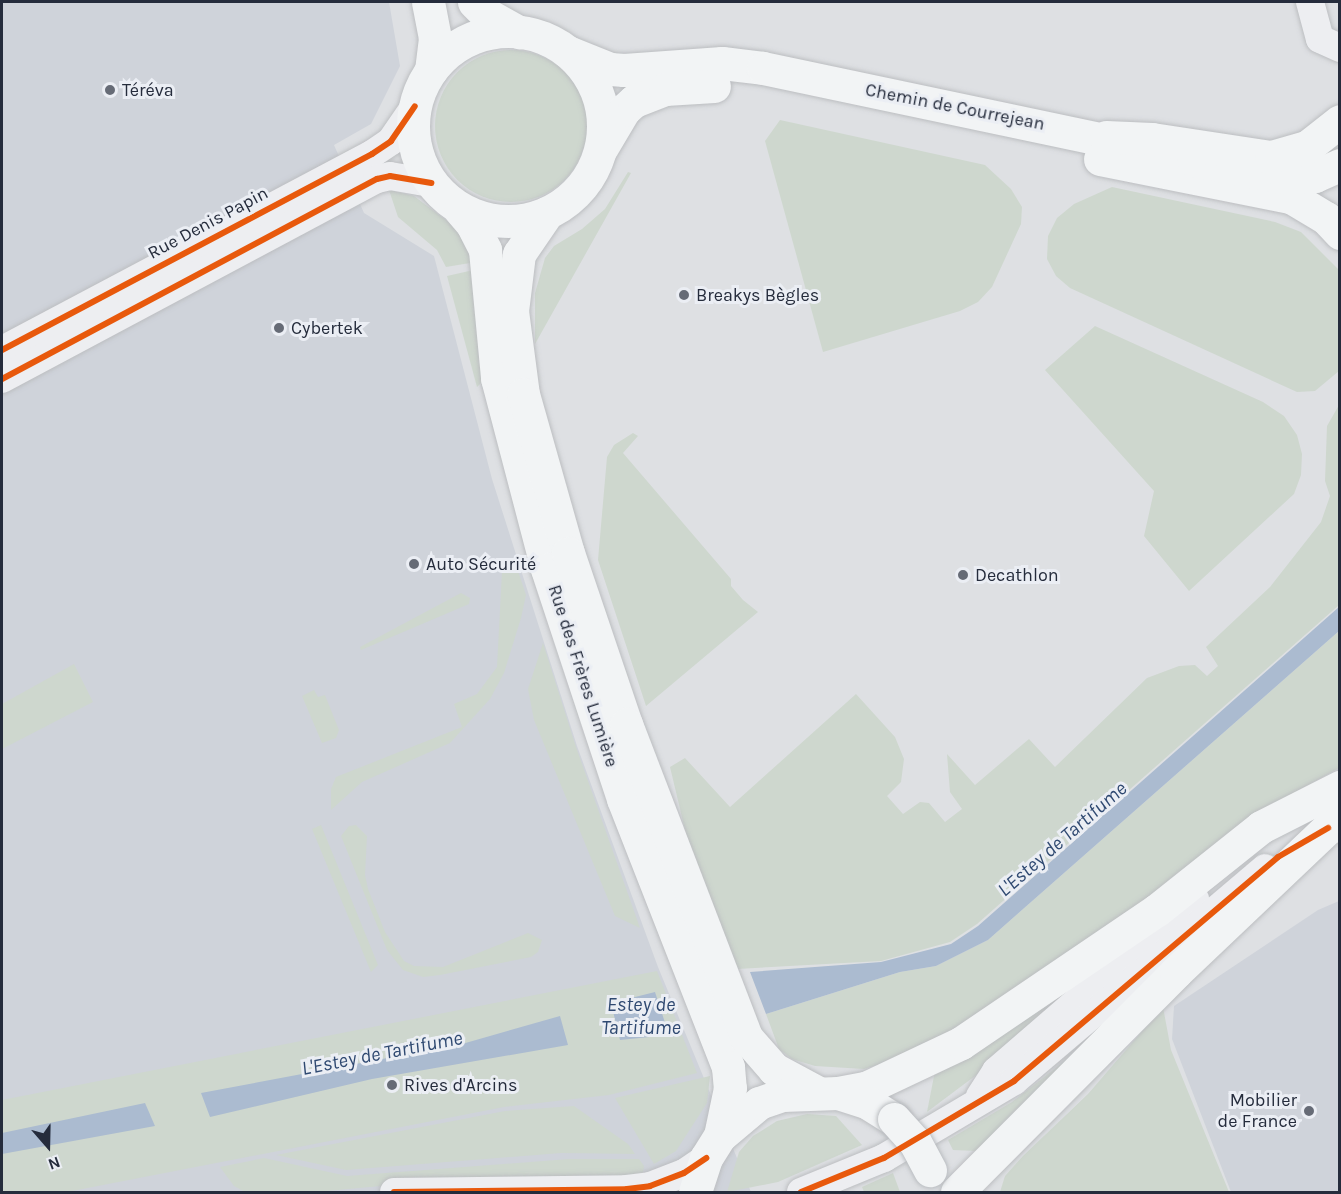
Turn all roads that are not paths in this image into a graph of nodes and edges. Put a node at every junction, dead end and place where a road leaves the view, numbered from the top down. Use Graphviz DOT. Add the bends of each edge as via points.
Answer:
graph roads {
  1 [pos="428,2"];
  2 [pos="474,2"];
  3 [pos="1310,2"];
  4 [pos="519,32"];
  5 [pos="1340,48"];
  6 [pos="568,52"];
  7 [pos="431,70"];
  8 [pos="415,106"];
  9 [pos="1340,121"];
  10 [pos="1106,137"];
  11 [pos="602,147"];
  12 [pos="1340,165"];
  13 [pos="431,183"];
  14 [pos="460,210"];
  15 [pos="547,213"];
  16 [pos="1340,233"];
  17 [pos="2,350"];
  18 [pos="2,379"];
  19 [pos="1340,787"];
  20 [pos="1325,818"];
  21 [pos="1114,1032"];
  22 [pos="827,1092"];
  23 [pos="713,1147"];
  24 [pos="932,1181"];
  25 [pos="695,1191"];
  26 [pos="394,1192"];
  27 [pos="801,1192"];
  28 [pos="957,1192"];
  29 [pos="989,1192"];
  1 -- 7 [label="main road" via="435,38"];
  2 -- 4 [label="main road" via="486,14"];
  3 -- 5 [label="street" via="1320,39"];
  4 -- 6 [label="main road" via="545,38"];
  4 -- 7 [label="main road" via="470,39 448,52"];
  6 -- 10 [label="main road, Chemin de Courrejean" via="610,69 722,63 763,68"];
  6 -- 11 [label="main road" via="586,71 598,95 604,121"];
  7 -- 8 [label="main road"];
  8 -- 13 [label="main road" via="413,133 419,159"];
  8 -- 17 [label="street, Rue Denis Papin" via="391,141 372,154"];
  9 -- 10 [label="main road" via="1307,147 1271,157"];
  10 -- 12 [label="main road, Chemin de Courrejean" via="1149,151 1287,178 1315,176"];
  11 -- 15 [label="main road" via="591,174 578,190"];
  11 -- 16 [label="main road, Chemin de Courrejean" via="624,110 649,93 681,86 751,89 1291,197 1326,218"];
  13 -- 14 [label="main road"];
  13 -- 18 [label="street" via="377,179"];
  14 -- 15 [label="main road" via="494,221 521,221"];
  14 -- 23 [label="main road, Rue des Frères Lumière" via="485,250 491,345 498,386 551,579 623,799 728,1068 730,1088"];
  15 -- 22 [label="main road, Rue des Frères Lumière" via="519,254 512,311 523,394 568,553 626,724 746,1037 774,1069"];
  19 -- 20 [label="main road"];
  20 -- 21 [label="main road"];
  20 -- 22 [label="main road" via="1261,827 1157,910 961,1043 898,1075"];
  20 -- 27 [label="street" via="996,1071 977,1101 939,1128 884,1158"];
  21 -- 28 [label="main road"];
  21 -- 29 [label="main road" via="1074,1094 1007,1160"];
  22 -- 23 [label="main road" via="782,1095 759,1103"];
  22 -- 24 [label="main road, Rue des Frères Lumière, bridge" via="868,1103 894,1119 915,1142"];
  23 -- 25 [label="main road, Rue des Frères Lumière"];
  23 -- 26 [label="street" via="684,1173 650,1186"];
}
